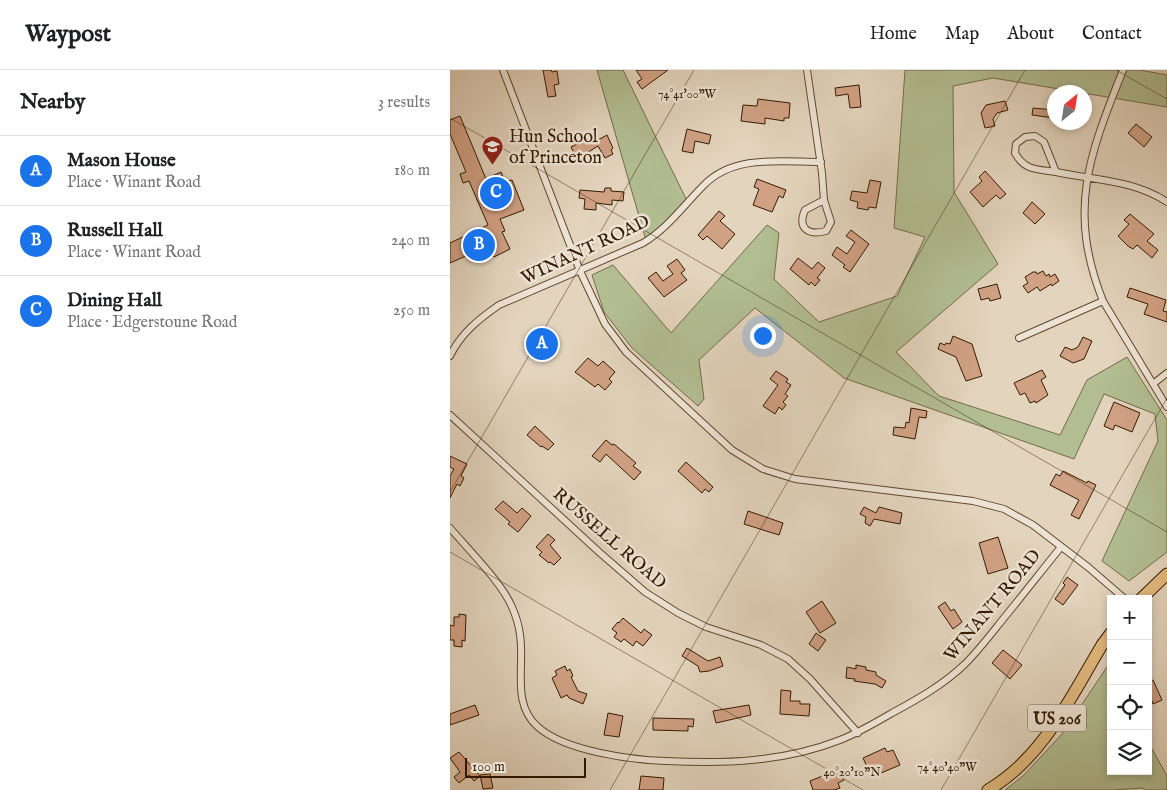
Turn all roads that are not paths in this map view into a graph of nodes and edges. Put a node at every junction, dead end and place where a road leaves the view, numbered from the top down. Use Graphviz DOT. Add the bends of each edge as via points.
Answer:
graph roads {
  1 [pos="503,70"];
  2 [pos="807,70"];
  3 [pos="1123,70"];
  4 [pos="821,162"];
  5 [pos="1056,172"];
  6 [pos="1087,178"];
  7 [pos="824,200"];
  8 [pos="1167,202"];
  9 [pos="580,271"];
  10 [pos="1103,301"];
  11 [pos="1019,338"];
  12 [pos="450,356"];
  13 [pos="1167,373"];
  14 [pos="1153,384"];
  15 [pos="1167,407"];
  16 [pos="450,415"];
  17 [pos="450,528"];
  18 [pos="1060,547"];
  19 [pos="1167,574"];
  20 [pos="1120,595"];
  21 [pos="1145,595"];
  22 [pos="1107,638"];
  23 [pos="858,732"];
  24 [pos="988,790"];
  1 -- 9 [label="street"];
  2 -- 4 [label="street"];
  3 -- 6 [label="street" via="1099,131"];
  4 -- 7 [label="street"];
  4 -- 9 [label="street, WINANT ROAD" via="751,162 727,169 708,181 656,236"];
  5 -- 5 [label="street" via="1044,142 1035,136 1025,137 1016,144 1015,153 1024,165"];
  5 -- 6 [label="street"];
  6 -- 8 [label="street" via="1129,184"];
  6 -- 10 [label="street" via="1084,206 1087,247"];
  7 -- 7 [label="street" via="804,210 802,218 803,227 816,234 826,230 830,222"];
  9 -- 12 [label="street, WINANT ROAD" via="499,305 481,316"];
  9 -- 18 [label="street" via="605,324 626,352 746,460 795,479 989,504 1020,517"];
  10 -- 11 [label="street"];
  10 -- 14 [label="street"];
  13 -- 14 [label="street"];
  14 -- 15 [label="street"];
  16 -- 23 [label="street, RUSSELL ROAD" via="645,592 706,627 761,645 788,659"];
  17 -- 23 [label="street, WINANT ROAD" via="508,597 520,636 521,696 528,717 548,735 607,754 650,761 712,763 792,755"];
  18 -- 20 [label="street"];
  18 -- 23 [label="street, WINANT ROAD" via="965,664 930,693"];
  19 -- 21 [label="highway"];
  22 -- 24 [label="highway, US 206" via="1038,747 1012,774"];
}
